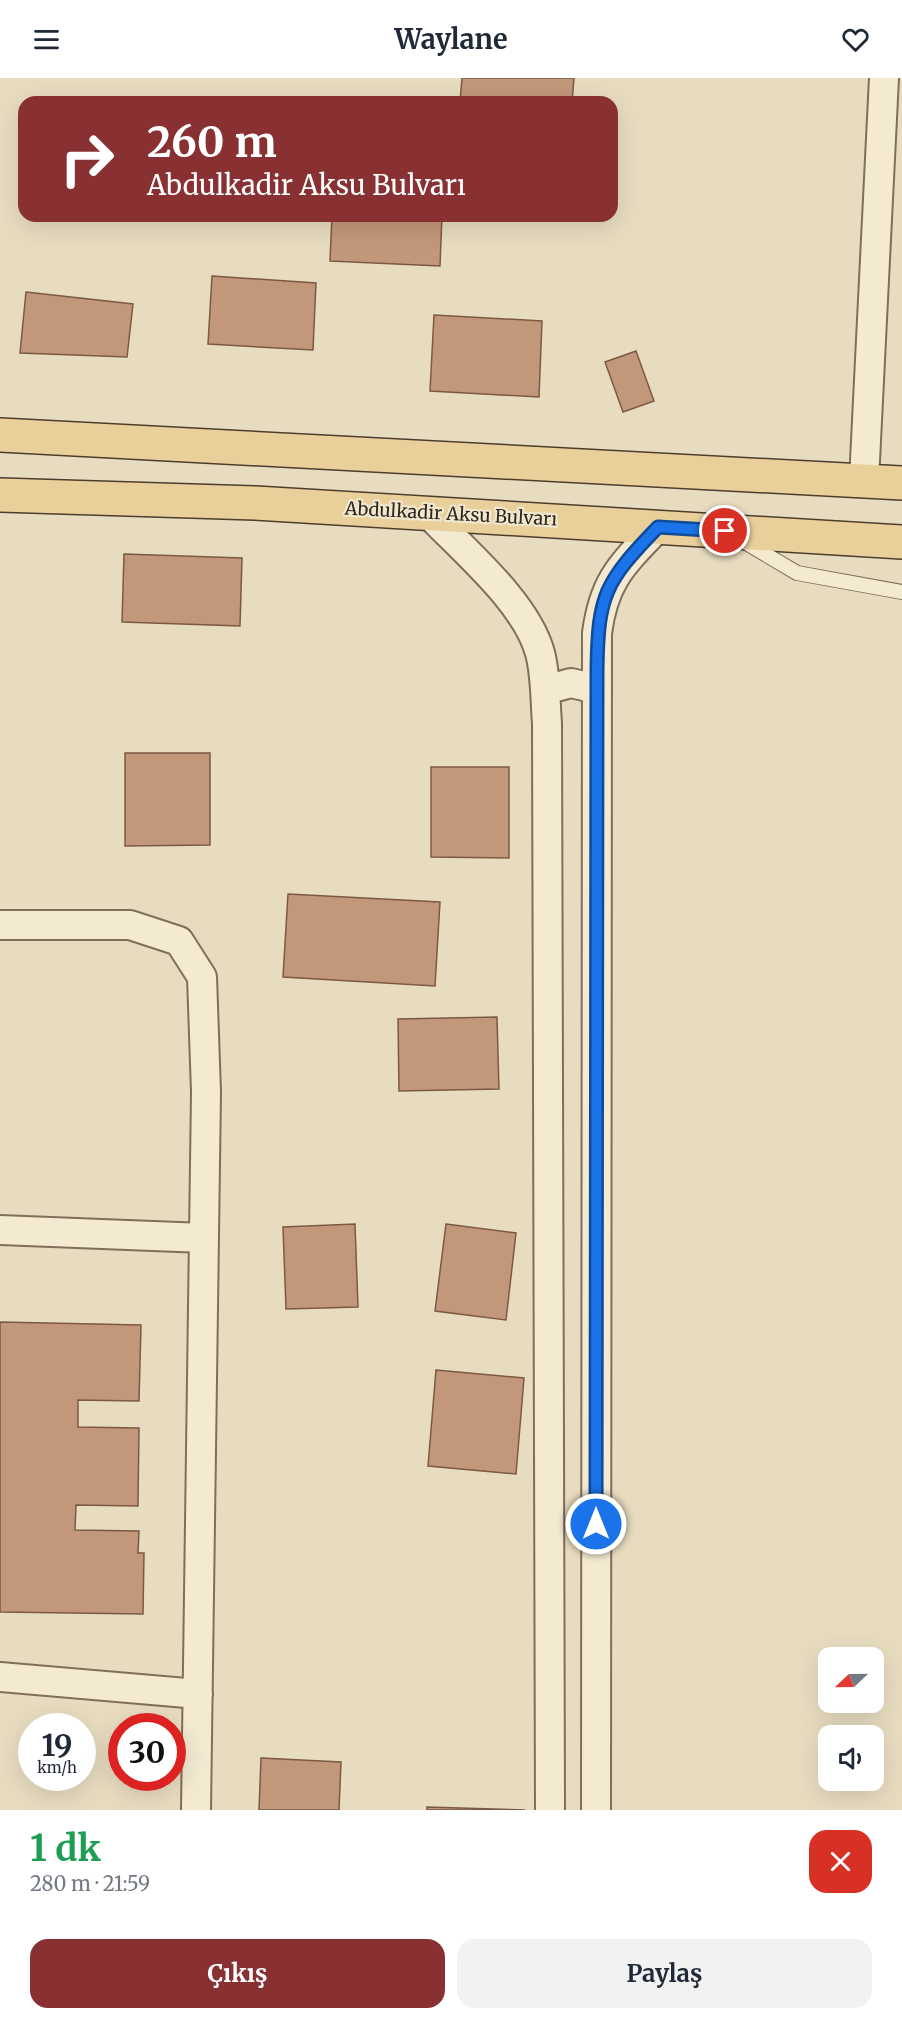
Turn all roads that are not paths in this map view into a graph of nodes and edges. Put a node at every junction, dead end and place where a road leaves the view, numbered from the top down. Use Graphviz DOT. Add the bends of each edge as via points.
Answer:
graph roads {
  1 [pos="884,78"];
  2 [pos="0,435"];
  3 [pos="864,481"];
  4 [pos="902,483"];
  5 [pos="0,495"];
  6 [pos="428,513"];
  7 [pos="658,527"];
  8 [pos="725,531"];
  9 [pos="902,542"];
  10 [pos="902,592"];
  11 [pos="597,689"];
  12 [pos="544,690"];
  13 [pos="0,925"];
  14 [pos="0,1230"];
  15 [pos="204,1238"];
  16 [pos="0,1677"];
  17 [pos="198,1694"];
  18 [pos="196,1810"];
  19 [pos="550,1810"];
  20 [pos="596,1810"];
  1 -- 3 [label="street"];
  2 -- 3 [label="main road"];
  3 -- 4 [label="main road"];
  5 -- 6 [label="main road, Abdulkadir Aksu Bulvarı" via="255,502"];
  6 -- 7 [label="main road, Abdulkadir Aksu Bulvarı"];
  6 -- 12 [label="street" via="503,593 529,627 540,652"];
  7 -- 8 [label="main road, Abdulkadir Aksu Bulvarı"];
  7 -- 11 [label="street" via="616,574 604,594 597,633"];
  8 -- 9 [label="main road, Abdulkadir Aksu Bulvarı"];
  8 -- 10 [label="lane" via="797,573"];
  11 -- 12 [label="street" via="571,683"];
  11 -- 20 [label="street"];
  12 -- 19 [label="street"];
  13 -- 15 [label="street" via="130,924 179,941 202,977 206,1092"];
  14 -- 15 [label="street"];
  15 -- 17 [label="street"];
  16 -- 17 [label="street"];
  17 -- 18 [label="street"];
}
